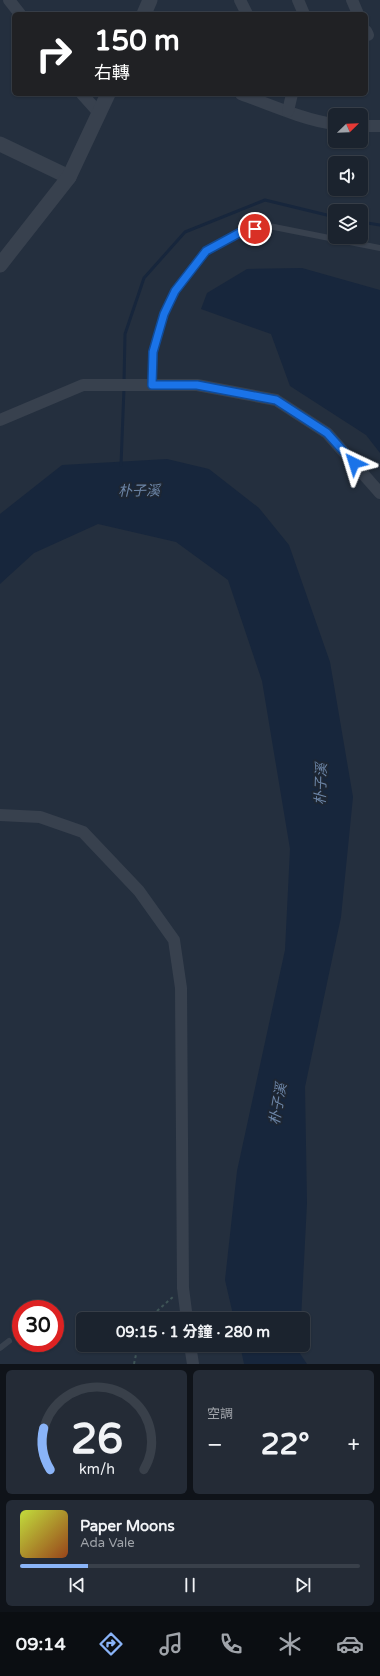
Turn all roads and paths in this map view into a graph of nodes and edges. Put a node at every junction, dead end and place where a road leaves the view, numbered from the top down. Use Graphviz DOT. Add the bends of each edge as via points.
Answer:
graph roads {
  1 [pos="9,0"];
  2 [pos="150,0"];
  3 [pos="298,0"];
  4 [pos="352,0"];
  5 [pos="18,12"];
  6 [pos="145,12"];
  7 [pos="303,12"];
  8 [pos="357,12"];
  9 [pos="84,96"];
  10 [pos="107,96"];
  11 [pos="247,96"];
  12 [pos="292,96"];
  13 [pos="288,111"];
  14 [pos="99,113"];
  15 [pos="328,123"];
  16 [pos="368,126"];
  17 [pos="380,126"];
  18 [pos="0,144"];
  19 [pos="69,177"];
  20 [pos="380,248"];
  21 [pos="0,264"];
  22 [pos="152,385"];
  23 [pos="0,420"];
  24 [pos="380,493"];
  25 [pos="0,815"];
  26 [pos="183,1288"];
  27 [pos="156,1312"];
  28 [pos="186,1312"];
  29 [pos="9,1341"];
  30 [pos="0,1348"];
  31 [pos="137,1352"];
  32 [pos="191,1352"];
  33 [pos="134,1364"];
  34 [pos="193,1364"];
  1 -- 5 [label="street"];
  2 -- 6 [label="street"];
  3 -- 7 [label="street"];
  4 -- 8 [label="street"];
  9 -- 14 [label="street"];
  10 -- 14 [label="street"];
  11 -- 13 [label="street"];
  12 -- 13 [label="street"];
  13 -- 15 [label="street"];
  14 -- 19 [label="street"];
  16 -- 17 [label="street"];
  18 -- 19 [label="street"];
  19 -- 21 [label="street"];
  20 -- 22 [label="lane" via="269,226 241,232 206,251 175,291 164,314 153,352"];
  22 -- 23 [label="street" via="83,385"];
  22 -- 24 [label="street" via="197,385 276,400 327,433"];
  25 -- 26 [label="street" via="40,817 83,832 139,890 174,940 181,988"];
  26 -- 27 [label="path"];
  26 -- 28 [label="street"];
  29 -- 30 [label="lane"];
  31 -- 33 [label="path"];
  32 -- 34 [label="street"];
}
